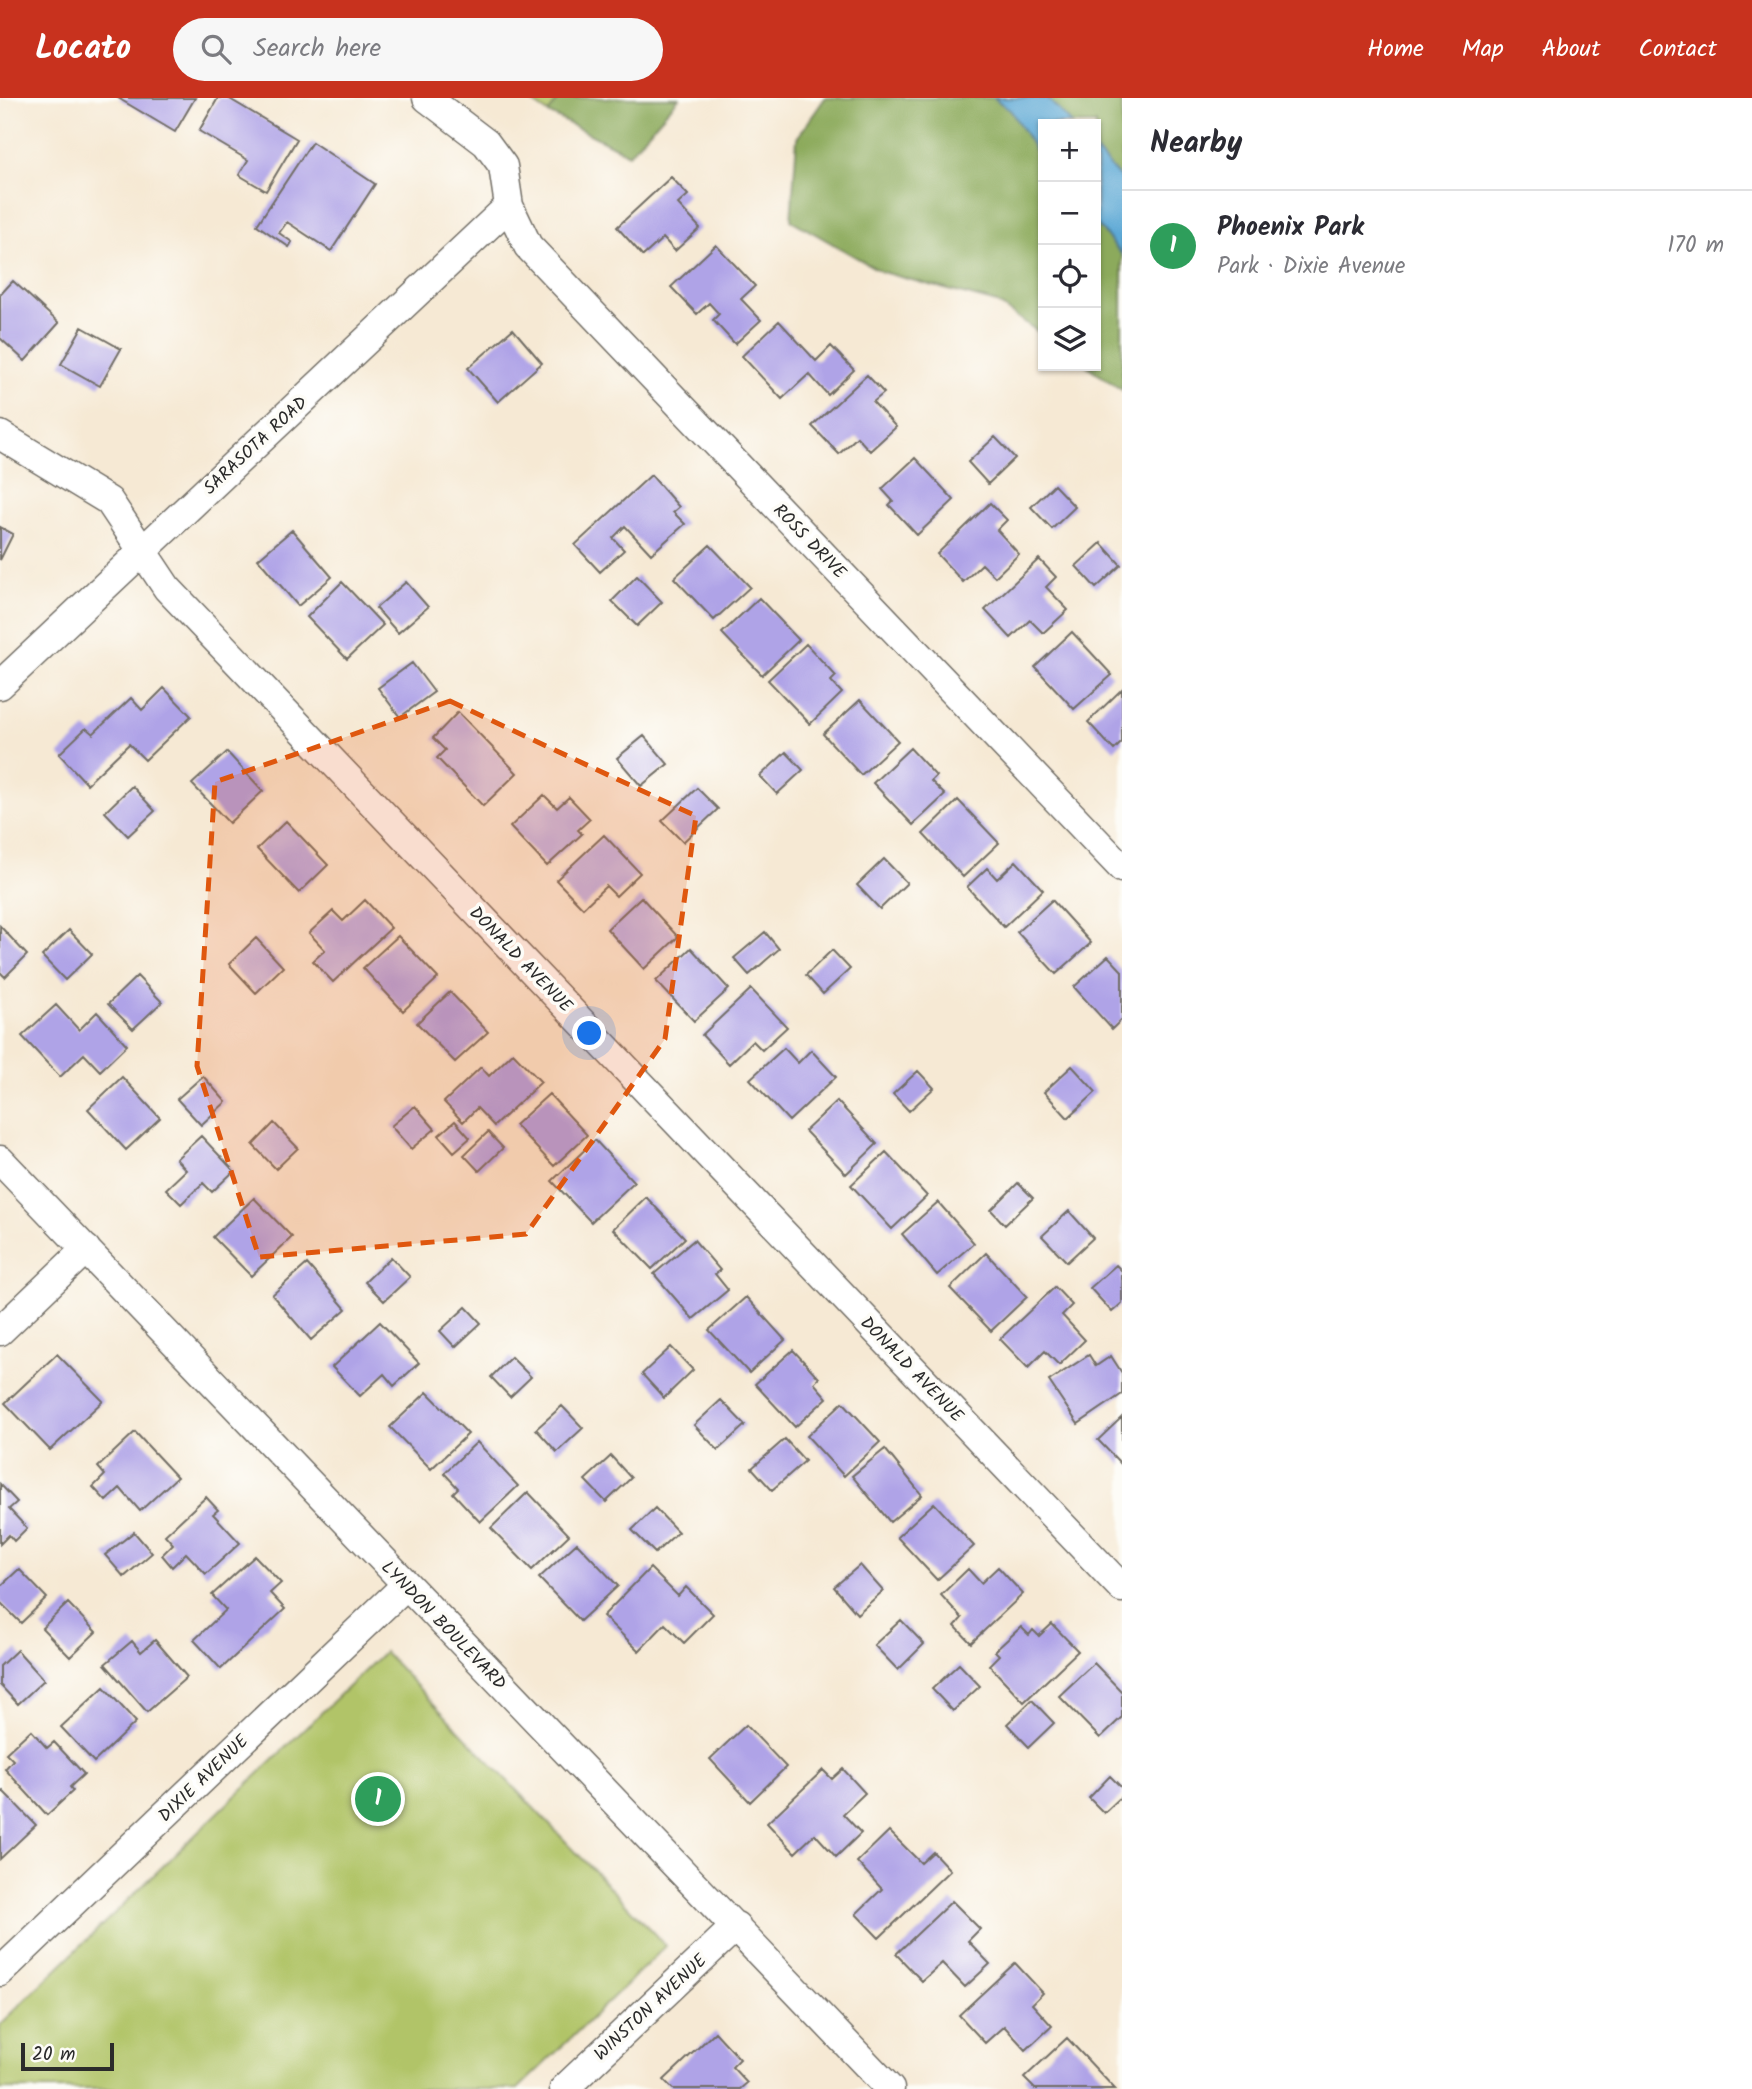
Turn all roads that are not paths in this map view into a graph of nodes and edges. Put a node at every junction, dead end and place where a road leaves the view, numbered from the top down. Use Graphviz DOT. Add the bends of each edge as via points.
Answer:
graph roads {
  1 [pos="427,98"];
  2 [pos="509,206"];
  3 [pos="0,435"];
  4 [pos="144,550"];
  5 [pos="0,685"];
  6 [pos="1122,868"];
  7 [pos="0,1160"];
  8 [pos="86,1250"];
  9 [pos="0,1331"];
  10 [pos="406,1585"];
  11 [pos="1122,1588"];
  12 [pos="736,1926"];
  13 [pos="0,1972"];
  14 [pos="564,2089"];
  15 [pos="890,2089"];
  1 -- 2 [label="street, ROSS DRIVE" via="486,143 503,166"];
  2 -- 4 [label="street, SARASOTA ROAD"];
  2 -- 6 [label="street, ROSS DRIVE" via="528,246"];
  3 -- 4 [label="street, DONALD AVENUE" via="109,501"];
  4 -- 5 [label="street, SARASOTA ROAD"];
  4 -- 11 [label="street, DONALD AVENUE" via="167,588"];
  7 -- 8 [label="street, LYNDON BOULEVARD"];
  8 -- 9 [label="street"];
  8 -- 10 [label="street, LYNDON BOULEVARD"];
  10 -- 12 [label="street, LYNDON BOULEVARD"];
  10 -- 13 [label="street, DIXIE AVENUE"];
  12 -- 14 [label="street, WINSTON AVENUE"];
  12 -- 15 [label="street, LYNDON BOULEVARD"];
}
